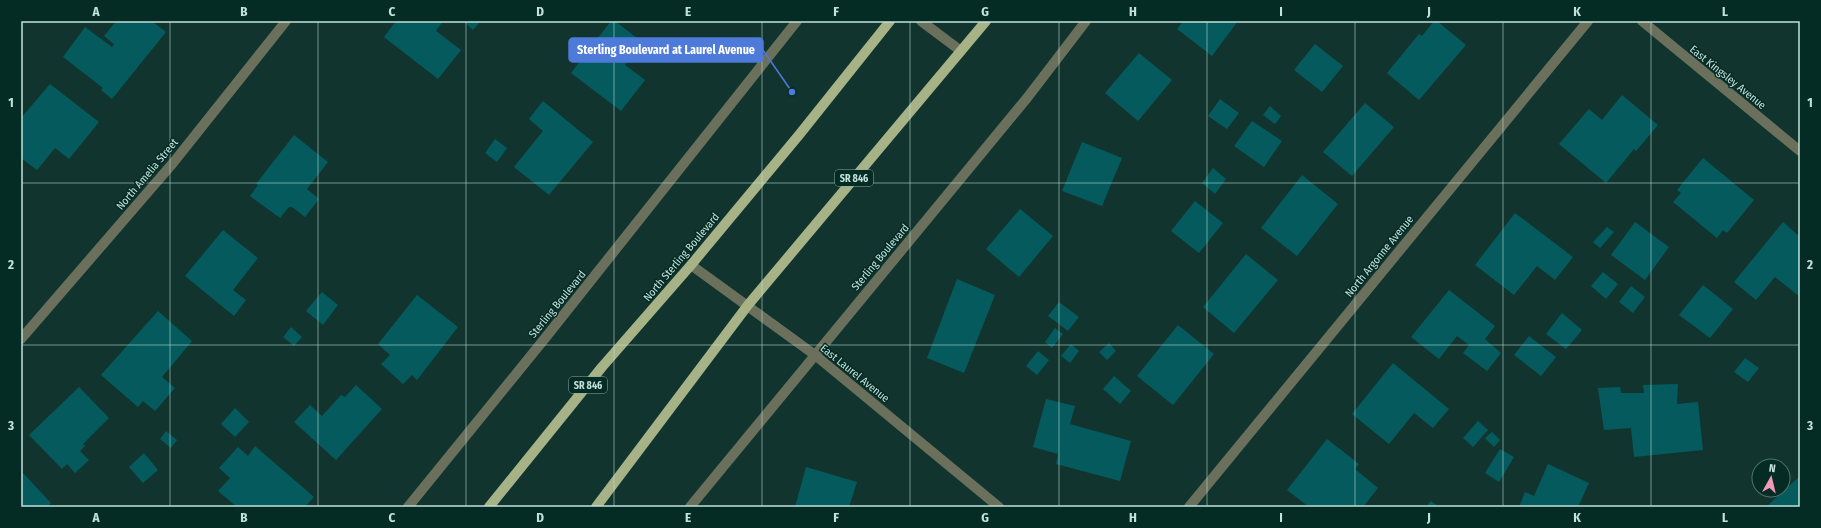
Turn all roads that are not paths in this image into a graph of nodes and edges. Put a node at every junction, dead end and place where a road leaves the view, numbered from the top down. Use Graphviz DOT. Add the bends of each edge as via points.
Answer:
graph roads {
  1 [pos="286,21"];
  2 [pos="797,21"];
  3 [pos="890,21"];
  4 [pos="922,21"];
  5 [pos="986,21"];
  6 [pos="1086,21"];
  7 [pos="1588,21"];
  8 [pos="1642,21"];
  9 [pos="961,51"];
  10 [pos="1800,151"];
  11 [pos="691,265"];
  12 [pos="748,306"];
  13 [pos="21,339"];
  14 [pos="814,355"];
  15 [pos="408,507"];
  16 [pos="489,507"];
  17 [pos="596,507"];
  18 [pos="690,507"];
  19 [pos="999,507"];
  20 [pos="1189,507"];
  1 -- 13 [label="street, North Amelia Street" via="173,163"];
  2 -- 15 [label="street, Sterling Boulevard"];
  3 -- 11 [label="main road, North Sterling Boulevard / SR 846"];
  4 -- 9 [label="street"];
  5 -- 9 [label="main road, SR 846"];
  6 -- 14 [label="street, Sterling Boulevard" via="1027,98"];
  7 -- 20 [label="street, North Argonne Avenue"];
  8 -- 10 [label="street, East Kingsley Avenue"];
  9 -- 12 [label="main road, SR 846"];
  11 -- 12 [label="street, East Laurel Avenue"];
  11 -- 16 [label="main road, North Sterling Boulevard / SR 846" via="602,367"];
  12 -- 14 [label="street, East Laurel Avenue"];
  12 -- 17 [label="main road, SR 846"];
  14 -- 18 [label="street, Sterling Boulevard"];
  14 -- 19 [label="street, East Laurel Avenue"];
}
